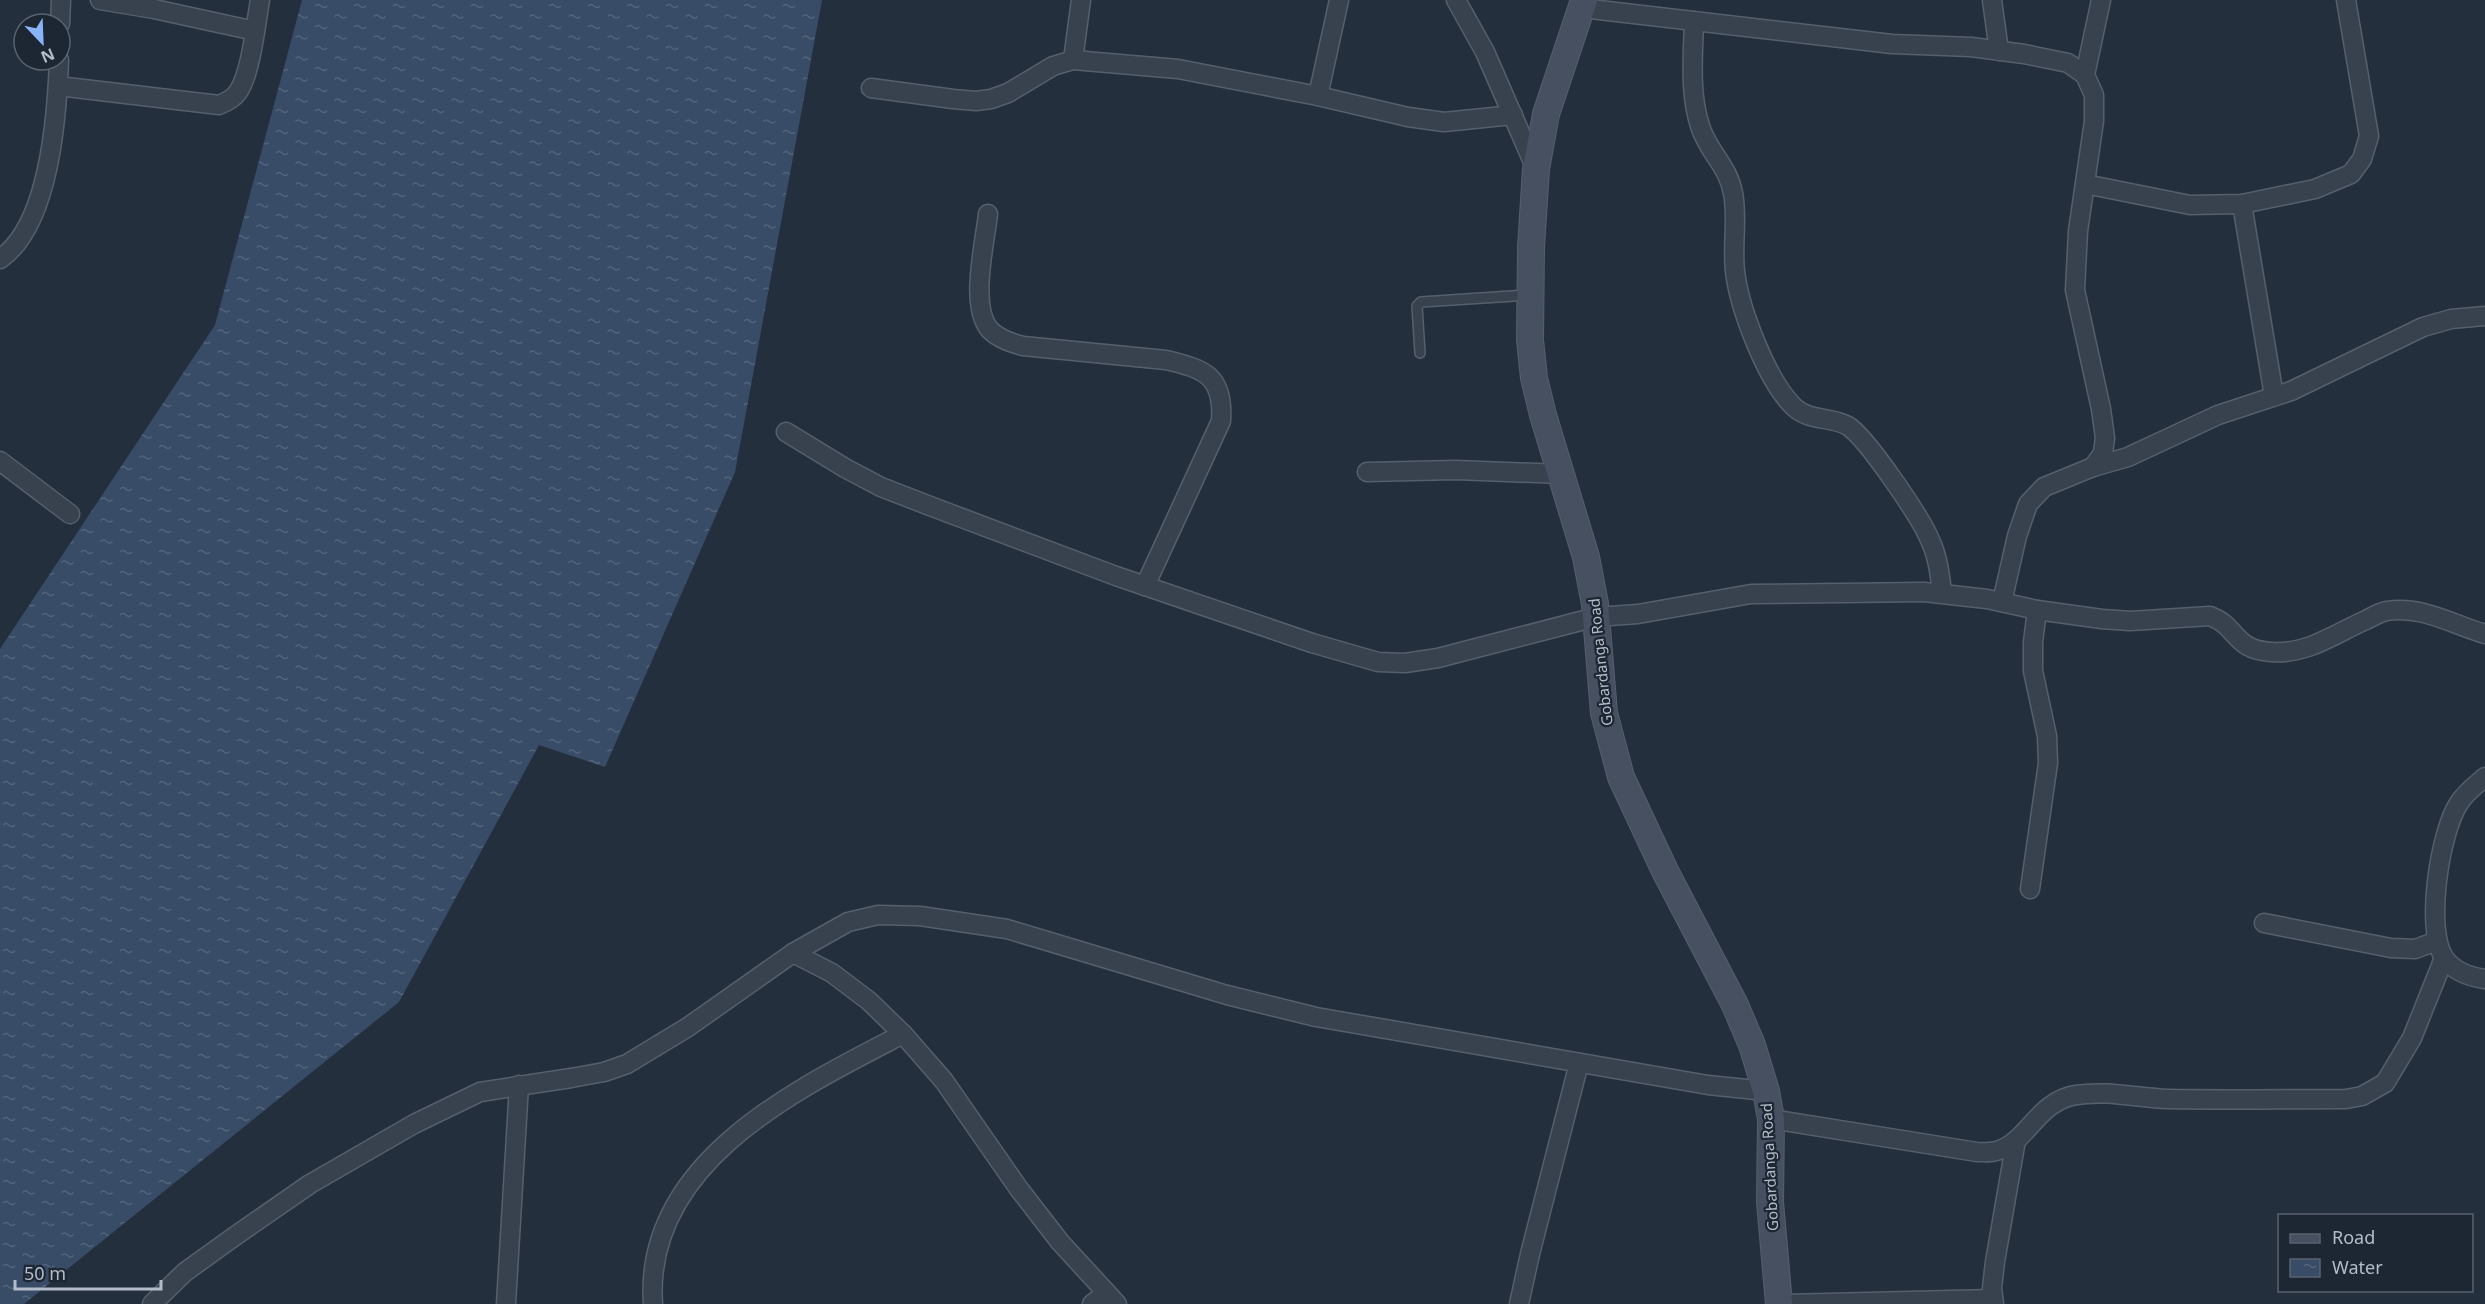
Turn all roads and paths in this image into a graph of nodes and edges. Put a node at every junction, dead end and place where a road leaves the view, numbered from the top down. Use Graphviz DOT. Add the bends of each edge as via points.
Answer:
graph roads {
  1 [pos="100,0"];
  2 [pos="260,0"];
  3 [pos="1081,0"];
  4 [pos="1339,0"];
  5 [pos="1456,0"];
  6 [pos="1992,0"];
  7 [pos="2101,0"];
  8 [pos="2346,0"];
  9 [pos="1583,4"];
  10 [pos="1694,21"];
  11 [pos="255,31"];
  12 [pos="1999,51"];
  13 [pos="1073,60"];
  14 [pos="59,72"];
  15 [pos="2085,75"];
  16 [pos="58,86"];
  17 [pos="871,88"];
  18 [pos="1318,96"];
  19 [pos="1513,115"];
  20 [pos="1536,169"];
  21 [pos="2085,184"];
  22 [pos="2242,204"];
  23 [pos="988,214"];
  24 [pos="0,259"];
  25 [pos="1530,295"];
  26 [pos="2485,316"];
  27 [pos="1420,353"];
  28 [pos="2274,396"];
  29 [pos="786,432"];
  30 [pos="0,460"];
  31 [pos="2093,467"];
  32 [pos="1368,472"];
  33 [pos="1562,474"];
  34 [pos="70,514"];
  35 [pos="1145,586"];
  36 [pos="1942,593"];
  37 [pos="2002,602"];
  38 [pos="2037,610"];
  39 [pos="1596,617"];
  40 [pos="2485,634"];
  41 [pos="2485,777"];
  42 [pos="2030,889"];
  43 [pos="2264,923"];
  44 [pos="2440,949"];
  45 [pos="793,953"];
  46 [pos="2485,979"];
  47 [pos="903,1034"];
  48 [pos="1579,1063"];
  49 [pos="519,1085"];
  50 [pos="1766,1091"];
  51 [pos="1771,1119"];
  52 [pos="2016,1140"];
  53 [pos="1112,1299"];
  54 [pos="1994,1301"];
  55 [pos="152,1304"];
  56 [pos="506,1304"];
  57 [pos="653,1304"];
  58 [pos="1092,1304"];
  59 [pos="1519,1304"];
  60 [pos="1779,1304"];
  61 [pos="1785,1304"];
  1 -- 11 [label="street"];
  2 -- 11 [label="street"];
  3 -- 13 [label="street"];
  4 -- 18 [label="street"];
  5 -- 19 [label="street"];
  6 -- 12 [label="street"];
  7 -- 15 [label="street"];
  8 -- 22 [label="street" via="2369,136 2362,159 2351,174 2315,189"];
  9 -- 10 [label="street"];
  9 -- 20 [label="main road, Gobardanga Road" via="1546,114"];
  10 -- 12 [label="street" via="1892,44"];
  10 -- 36 [label="street" via="1696,111 1701,129 1723,164 1732,188 1735,270 1741,303 1756,342 1794,407 1808,417 1848,426 1865,441 1930,539"];
  11 -- 16 [label="street" via="239,91 219,105"];
  12 -- 15 [label="street" via="2068,63"];
  13 -- 17 [label="street" via="1053,66 991,99 964,100"];
  13 -- 18 [label="street" via="1178,69"];
  14 -- 16 [label="street"];
  15 -- 21 [label="street" via="2094,95"];
  16 -- 24 [label="street" via="54,138 34,210 27,227"];
  18 -- 19 [label="street" via="1444,122"];
  19 -- 20 [label="street"];
  20 -- 25 [label="main road, Gobardanga Road"];
  21 -- 22 [label="street" via="2190,206"];
  21 -- 31 [label="street" via="2075,290 2104,438 2103,453"];
  22 -- 28 [label="street"];
  23 -- 35 [label="street" via="979,300 989,329 1005,341 1166,360 1208,375 1219,387 1221,421"];
  25 -- 27 [label="lane" via="1421,302 1417,306"];
  25 -- 33 [label="main road, Gobardanga Road" via="1534,378"];
  26 -- 28 [label="street" via="2423,327 2321,378"];
  28 -- 31 [label="street" via="2218,415 2128,457"];
  29 -- 35 [label="street" via="881,487"];
  30 -- 34 [label="street"];
  31 -- 37 [label="street" via="2044,487 2028,504"];
  32 -- 33 [label="street"];
  33 -- 39 [label="main road, Gobardanga Road" via="1586,557"];
  35 -- 39 [label="street" via="1378,662 1438,658"];
  36 -- 37 [label="street"];
  36 -- 39 [label="street" via="1751,594 1638,614"];
  37 -- 38 [label="street"];
  38 -- 40 [label="street" via="2130,621 2210,616 2220,620 2248,648 2270,652 2315,646 2386,611 2425,613"];
  38 -- 42 [label="street" via="2033,671 2047,736 2048,763"];
  39 -- 50 [label="main road, Gobardanga Road" via="1604,713 1621,777 1735,1005"];
  41 -- 44 [label="street" via="2458,803 2445,839 2434,918"];
  43 -- 44 [label="street" via="2391,948"];
  44 -- 46 [label="street" via="2456,970"];
  44 -- 52 [label="street" via="2412,1038 2385,1083 2362,1096 2168,1099 2074,1095 2045,1109"];
  45 -- 47 [label="street" via="832,974 869,1001"];
  45 -- 48 [label="street" via="848,922 878,915 920,916 1007,929 1316,1017"];
  45 -- 49 [label="street" via="688,1027 627,1064 593,1074"];
  47 -- 53 [label="street" via="944,1081 1060,1242"];
  47 -- 57 [label="street" via="825,1074 726,1143 703,1164 685,1187 659,1246"];
  48 -- 50 [label="street"];
  48 -- 59 [label="street"];
  49 -- 55 [label="street" via="480,1092 446,1107 310,1184 185,1272"];
  49 -- 56 [label="street"];
  50 -- 51 [label="main road, Gobardanga Road"];
  51 -- 52 [label="street" via="1977,1152 1995,1151"];
  51 -- 60 [label="main road, Gobardanga Road" via="1770,1202"];
  52 -- 54 [label="street" via="1995,1262"];
  53 -- 58 [label="street"];
  54 -- 61 [label="street"];
}
